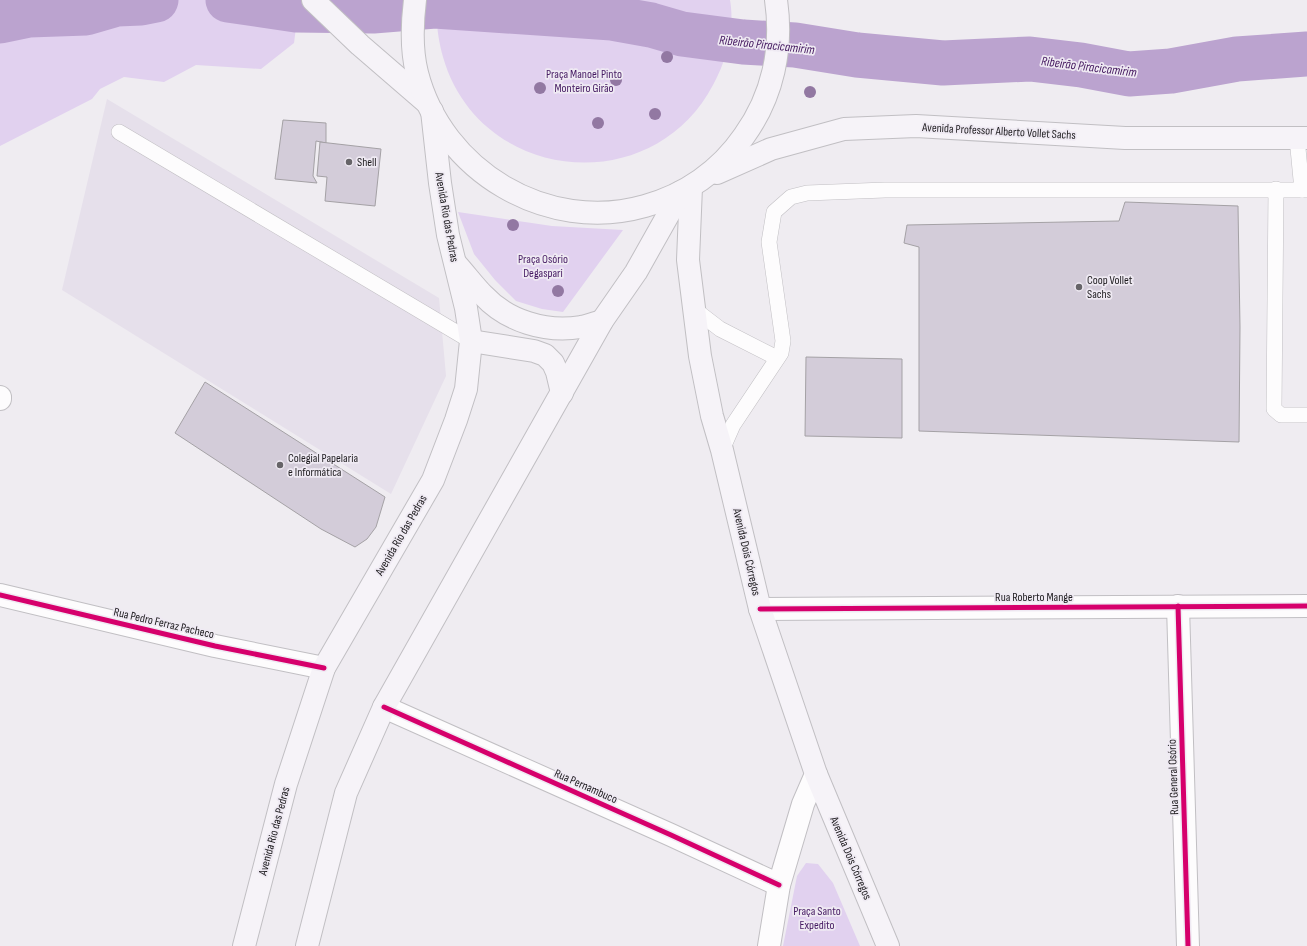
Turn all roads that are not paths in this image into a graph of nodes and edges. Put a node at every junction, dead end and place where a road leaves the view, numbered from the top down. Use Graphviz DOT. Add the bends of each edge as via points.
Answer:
graph roads {
  1 [pos="313,0"];
  2 [pos="415,0"];
  3 [pos="776,0"];
  4 [pos="430,108"];
  5 [pos="119,132"];
  6 [pos="1302,138"];
  7 [pos="690,187"];
  8 [pos="1276,189"];
  9 [pos="1304,190"];
  10 [pos="454,261"];
  11 [pos="694,309"];
  12 [pos="602,321"];
  13 [pos="471,341"];
  14 [pos="777,358"];
  15 [pos="562,393"];
  16 [pos="1307,414"];
  17 [pos="722,450"];
  18 [pos="0,595"];
  19 [pos="1178,606"];
  20 [pos="1307,606"];
  21 [pos="760,609"];
  22 [pos="324,668"];
  23 [pos="384,707"];
  24 [pos="816,774"];
  25 [pos="780,885"];
  26 [pos="244,946"];
  27 [pos="307,946"];
  28 [pos="769,946"];
  29 [pos="888,946"];
  30 [pos="1188,946"];
  1 -- 4 [label="main road"];
  2 -- 4 [label="main road" via="413,41 417,73"];
  3 -- 7 [label="main road" via="776,63 762,107 751,127 719,166"];
  4 -- 7 [label="main road" via="449,139 470,164 510,192 540,204 571,212 604,213 636,209 666,199"];
  4 -- 10 [label="main road, Avenida Rio das Pedras"];
  5 -- 13 [label="lane"];
  6 -- 7 [label="main road, Avenida Professor Alberto Vollet Sachs" via="1125,138 916,126 844,129 771,149"];
  6 -- 9 [label="lane"];
  7 -- 11 [label="main road, Avenida Dois Córregos" via="688,260"];
  7 -- 12 [label="main road"];
  8 -- 9 [label="lane"];
  8 -- 14 [label="lane" via="871,191 807,193 791,197 774,212 769,242 783,341"];
  8 -- 16 [label="lane" via="1274,409 1281,415"];
  10 -- 12 [label="main road" via="483,296 518,320 560,329 582,327"];
  10 -- 13 [label="main road, Avenida Rio das Pedras"];
  11 -- 14 [label="lane" via="720,329"];
  11 -- 17 [label="main road, Avenida Dois Córregos" via="700,356"];
  12 -- 15 [label="main road"];
  13 -- 15 [label="main road" via="545,355 553,363"];
  13 -- 22 [label="main road, Avenida Rio das Pedras" via="466,388 433,480"];
  14 -- 17 [label="lane" via="733,425"];
  15 -- 23 [label="main road"];
  17 -- 21 [label="main road, Avenida Dois Córregos"];
  18 -- 22 [label="street, Rua Pedro Ferraz Pacheco" via="215,646"];
  19 -- 20 [label="street, Rua Roberto Mange"];
  19 -- 21 [label="street, Rua Roberto Mange"];
  19 -- 30 [label="street, Rua General Osório"];
  21 -- 24 [label="main road, Avenida Dois Córregos"];
  22 -- 26 [label="main road, Avenida Rio das Pedras" via="286,784"];
  23 -- 25 [label="street, Rua Pernambuco"];
  23 -- 27 [label="main road" via="346,793"];
  24 -- 25 [label="street" via="803,804"];
  24 -- 29 [label="main road, Avenida Dois Córregos"];
  25 -- 28 [label="street"];
}
